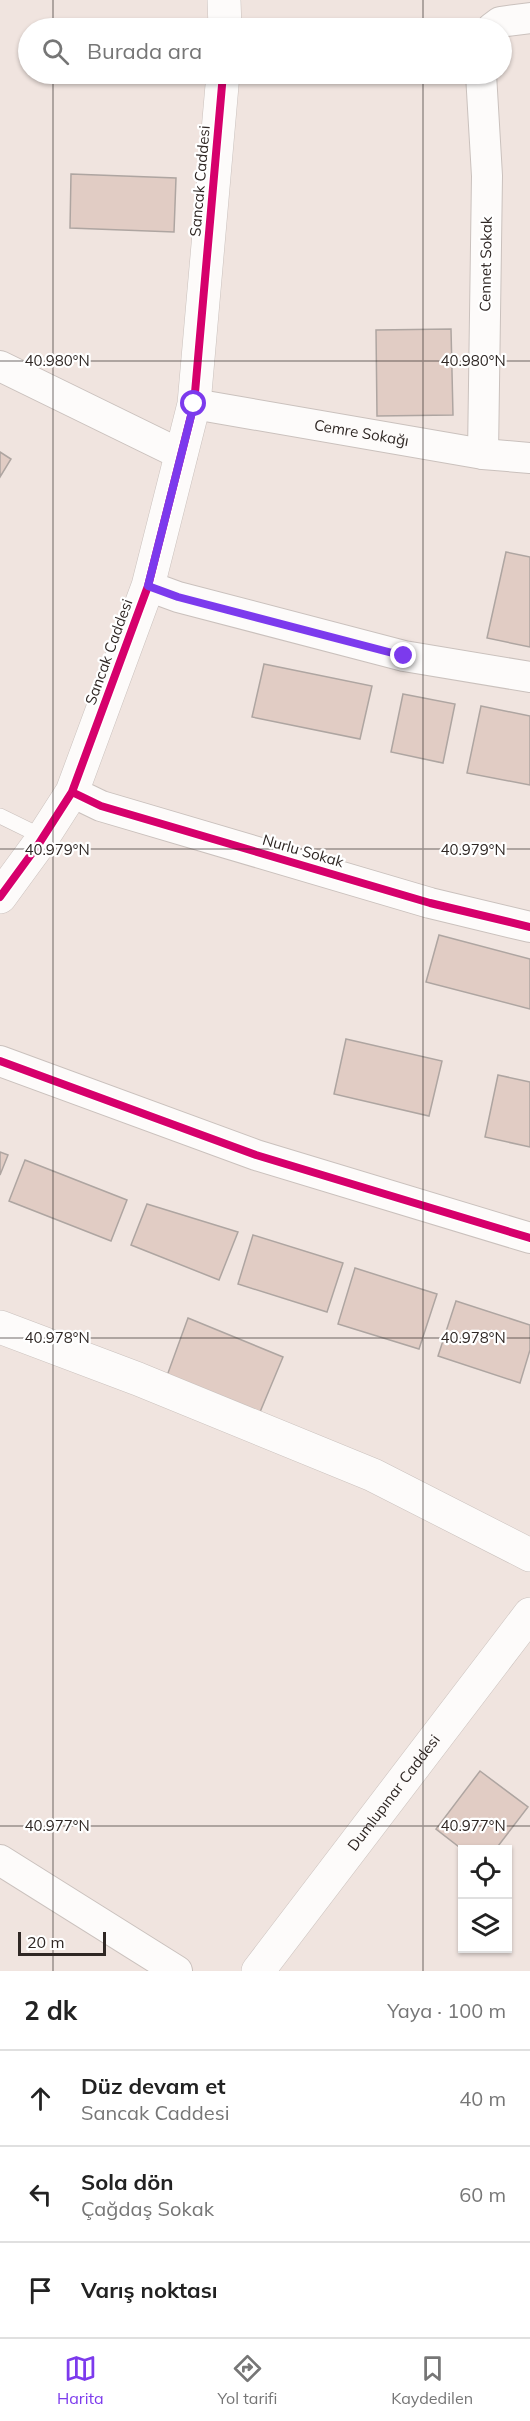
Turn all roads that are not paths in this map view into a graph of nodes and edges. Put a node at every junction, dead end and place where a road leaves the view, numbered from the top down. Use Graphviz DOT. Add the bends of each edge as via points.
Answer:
graph roads {
  1 [pos="224,0"];
  2 [pos="225,18"];
  3 [pos="530,18"];
  4 [pos="512,20"];
  5 [pos="222,84"];
  6 [pos="482,84"];
  7 [pos="0,366"];
  8 [pos="194,404"];
  9 [pos="483,454"];
  10 [pos="182,455"];
  11 [pos="530,458"];
  12 [pos="148,586"];
  13 [pos="530,677"];
  14 [pos="72,792"];
  15 [pos="0,816"];
  16 [pos="43,837"];
  17 [pos="0,897"];
  18 [pos="530,927"];
  19 [pos="0,1061"];
  20 [pos="530,1238"];
  21 [pos="0,1327"];
  22 [pos="530,1555"];
  23 [pos="530,1614"];
  24 [pos="0,1860"];
  25 [pos="177,1971"];
  26 [pos="258,1971"];
  1 -- 2 [label="street"];
  3 -- 4 [label="street"];
  5 -- 8 [label="street, Sancak Caddesi"];
  6 -- 9 [label="street, Cennet Sokak" via="487,176"];
  7 -- 10 [label="street"];
  8 -- 9 [label="street, Cemre Sokağı"];
  8 -- 10 [label="street, Sancak Caddesi"];
  9 -- 11 [label="street, Cemre Sokağı"];
  10 -- 12 [label="street, Sancak Caddesi"];
  12 -- 13 [label="street" via="404,656"];
  12 -- 14 [label="street, Sancak Caddesi"];
  14 -- 16 [label="street, Sancak Caddesi"];
  14 -- 18 [label="street, Nurlu Sokak" via="124,813 430,903"];
  15 -- 16 [label="lane"];
  16 -- 17 [label="street, Sancak Caddesi"];
  19 -- 20 [label="street" via="256,1155"];
  21 -- 22 [label="street" via="373,1475"];
  23 -- 26 [label="street, Dumlupınar Caddesi"];
  24 -- 25 [label="street"];
}
